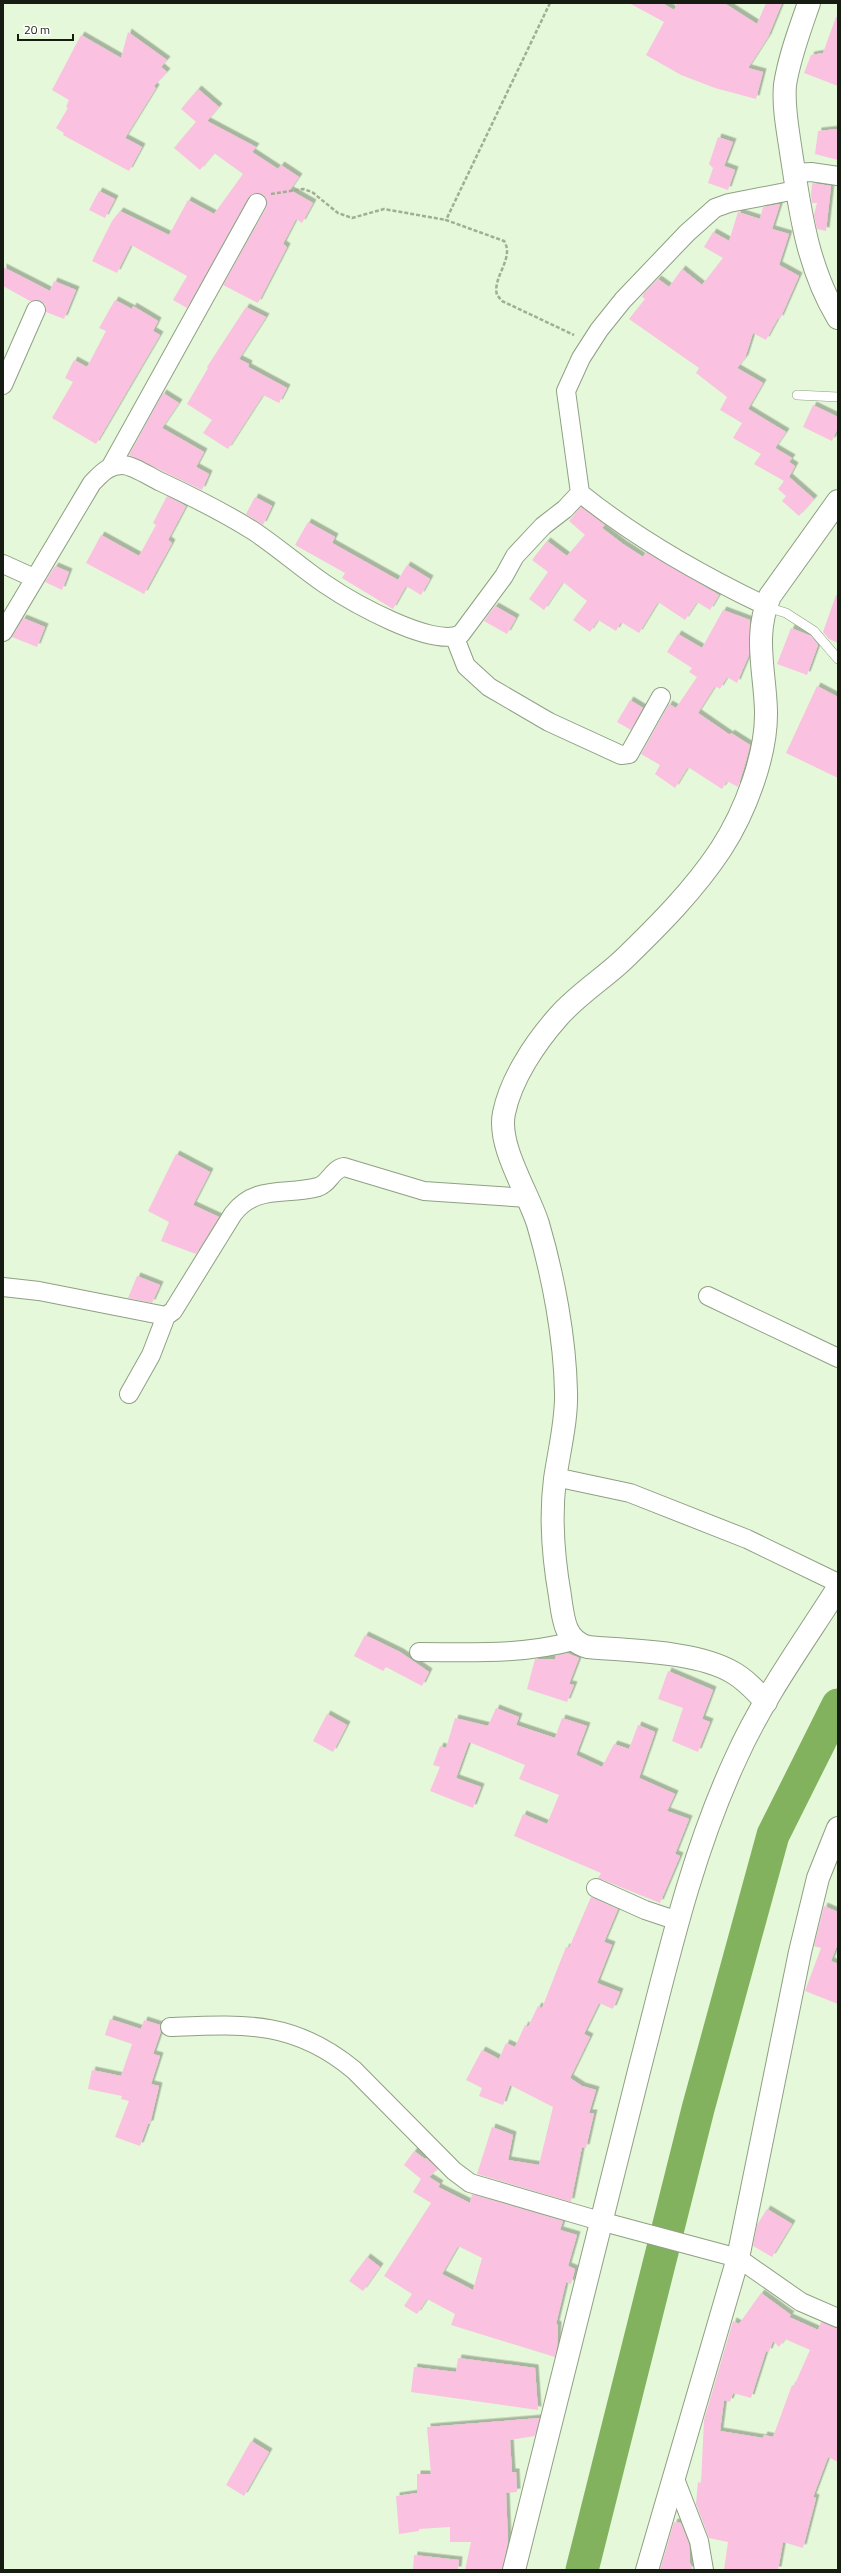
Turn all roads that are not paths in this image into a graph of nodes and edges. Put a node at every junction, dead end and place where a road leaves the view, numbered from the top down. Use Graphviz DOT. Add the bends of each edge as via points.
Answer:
graph roads {
  1 [pos="809,3"];
  2 [pos="838,176"];
  3 [pos="801,177"];
  4 [pos="257,203"];
  5 [pos="36,310"];
  6 [pos="838,318"];
  7 [pos="3,385"];
  8 [pos="797,395"];
  9 [pos="838,397"];
  10 [pos="111,466"];
  11 [pos="580,493"];
  12 [pos="838,501"];
  13 [pos="3,564"];
  14 [pos="34,578"];
  15 [pos="775,610"];
  16 [pos="3,632"];
  17 [pos="455,638"];
  18 [pos="838,659"];
  19 [pos="661,698"];
  20 [pos="528,1198"];
  21 [pos="3,1287"];
  22 [pos="708,1296"];
  23 [pos="166,1316"];
  24 [pos="838,1358"];
  25 [pos="129,1394"];
  26 [pos="555,1477"];
  27 [pos="838,1583"];
  28 [pos="838,1588"];
  29 [pos="573,1641"];
  30 [pos="419,1652"];
  31 [pos="766,1702"];
  32 [pos="838,1828"];
  33 [pos="596,1888"];
  34 [pos="678,1921"];
  35 [pos="170,2027"];
  36 [pos="603,2222"];
  37 [pos="738,2258"];
  38 [pos="838,2318"];
  39 [pos="675,2479"];
  40 [pos="514,2570"];
  41 [pos="647,2570"];
  42 [pos="704,2570"];
  1 -- 3 [label="street" via="785,86 786,117"];
  2 -- 3 [label="street"];
  3 -- 6 [label="street" via="810,258 824,295"];
  3 -- 11 [label="street" via="729,203 707,214 623,300 591,343 568,381 566,391"];
  4 -- 10 [label="street"];
  5 -- 7 [label="street"];
  8 -- 9 [label="lane"];
  10 -- 14 [label="street" via="92,483"];
  10 -- 17 [label="street" via="124,465 222,514 258,535 324,583 366,608 414,630"];
  11 -- 15 [label="street" via="630,529 730,589"];
  11 -- 17 [label="street" via="543,526 515,556 468,627"];
  12 -- 15 [label="street" via="774,591"];
  13 -- 14 [label="street"];
  14 -- 16 [label="street"];
  15 -- 18 [label="lane" via="814,631"];
  15 -- 20 [label="street" via="760,643 766,712 764,742 745,802 722,847 692,889 651,932 558,1017 524,1065 510,1093 502,1126 506,1144"];
  17 -- 19 [label="street" via="466,666 489,687 549,722 621,755 629,754"];
  20 -- 23 [label="street" via="424,1192 350,1167 338,1168 321,1186 259,1194 246,1200 233,1214 173,1311"];
  20 -- 26 [label="street" via="538,1222 555,1294 567,1393"];
  21 -- 23 [label="street" via="39,1291"];
  22 -- 24 [label="street"];
  23 -- 25 [label="street" via="151,1355"];
  26 -- 27 [label="street" via="630,1493 747,1539"];
  26 -- 29 [label="street" via="552,1531 554,1562 563,1620"];
  28 -- 31 [label="street"];
  29 -- 30 [label="street" via="550,1648 516,1651"];
  29 -- 31 [label="street" via="588,1647 690,1658 714,1664 732,1672"];
  31 -- 34 [label="street" via="749,1731 715,1806"];
  32 -- 37 [label="street" via="818,1878 800,1952"];
  33 -- 34 [label="street" via="645,1910"];
  34 -- 36 [label="street"];
  35 -- 36 [label="street" via="238,2024 262,2026 298,2036 339,2058 354,2070 462,2178 478,2186"];
  36 -- 37 [label="street"];
  36 -- 40 [label="street"];
  37 -- 38 [label="street" via="801,2302"];
  37 -- 39 [label="street"];
  39 -- 41 [label="street"];
  39 -- 42 [label="street" via="700,2541"];
}
